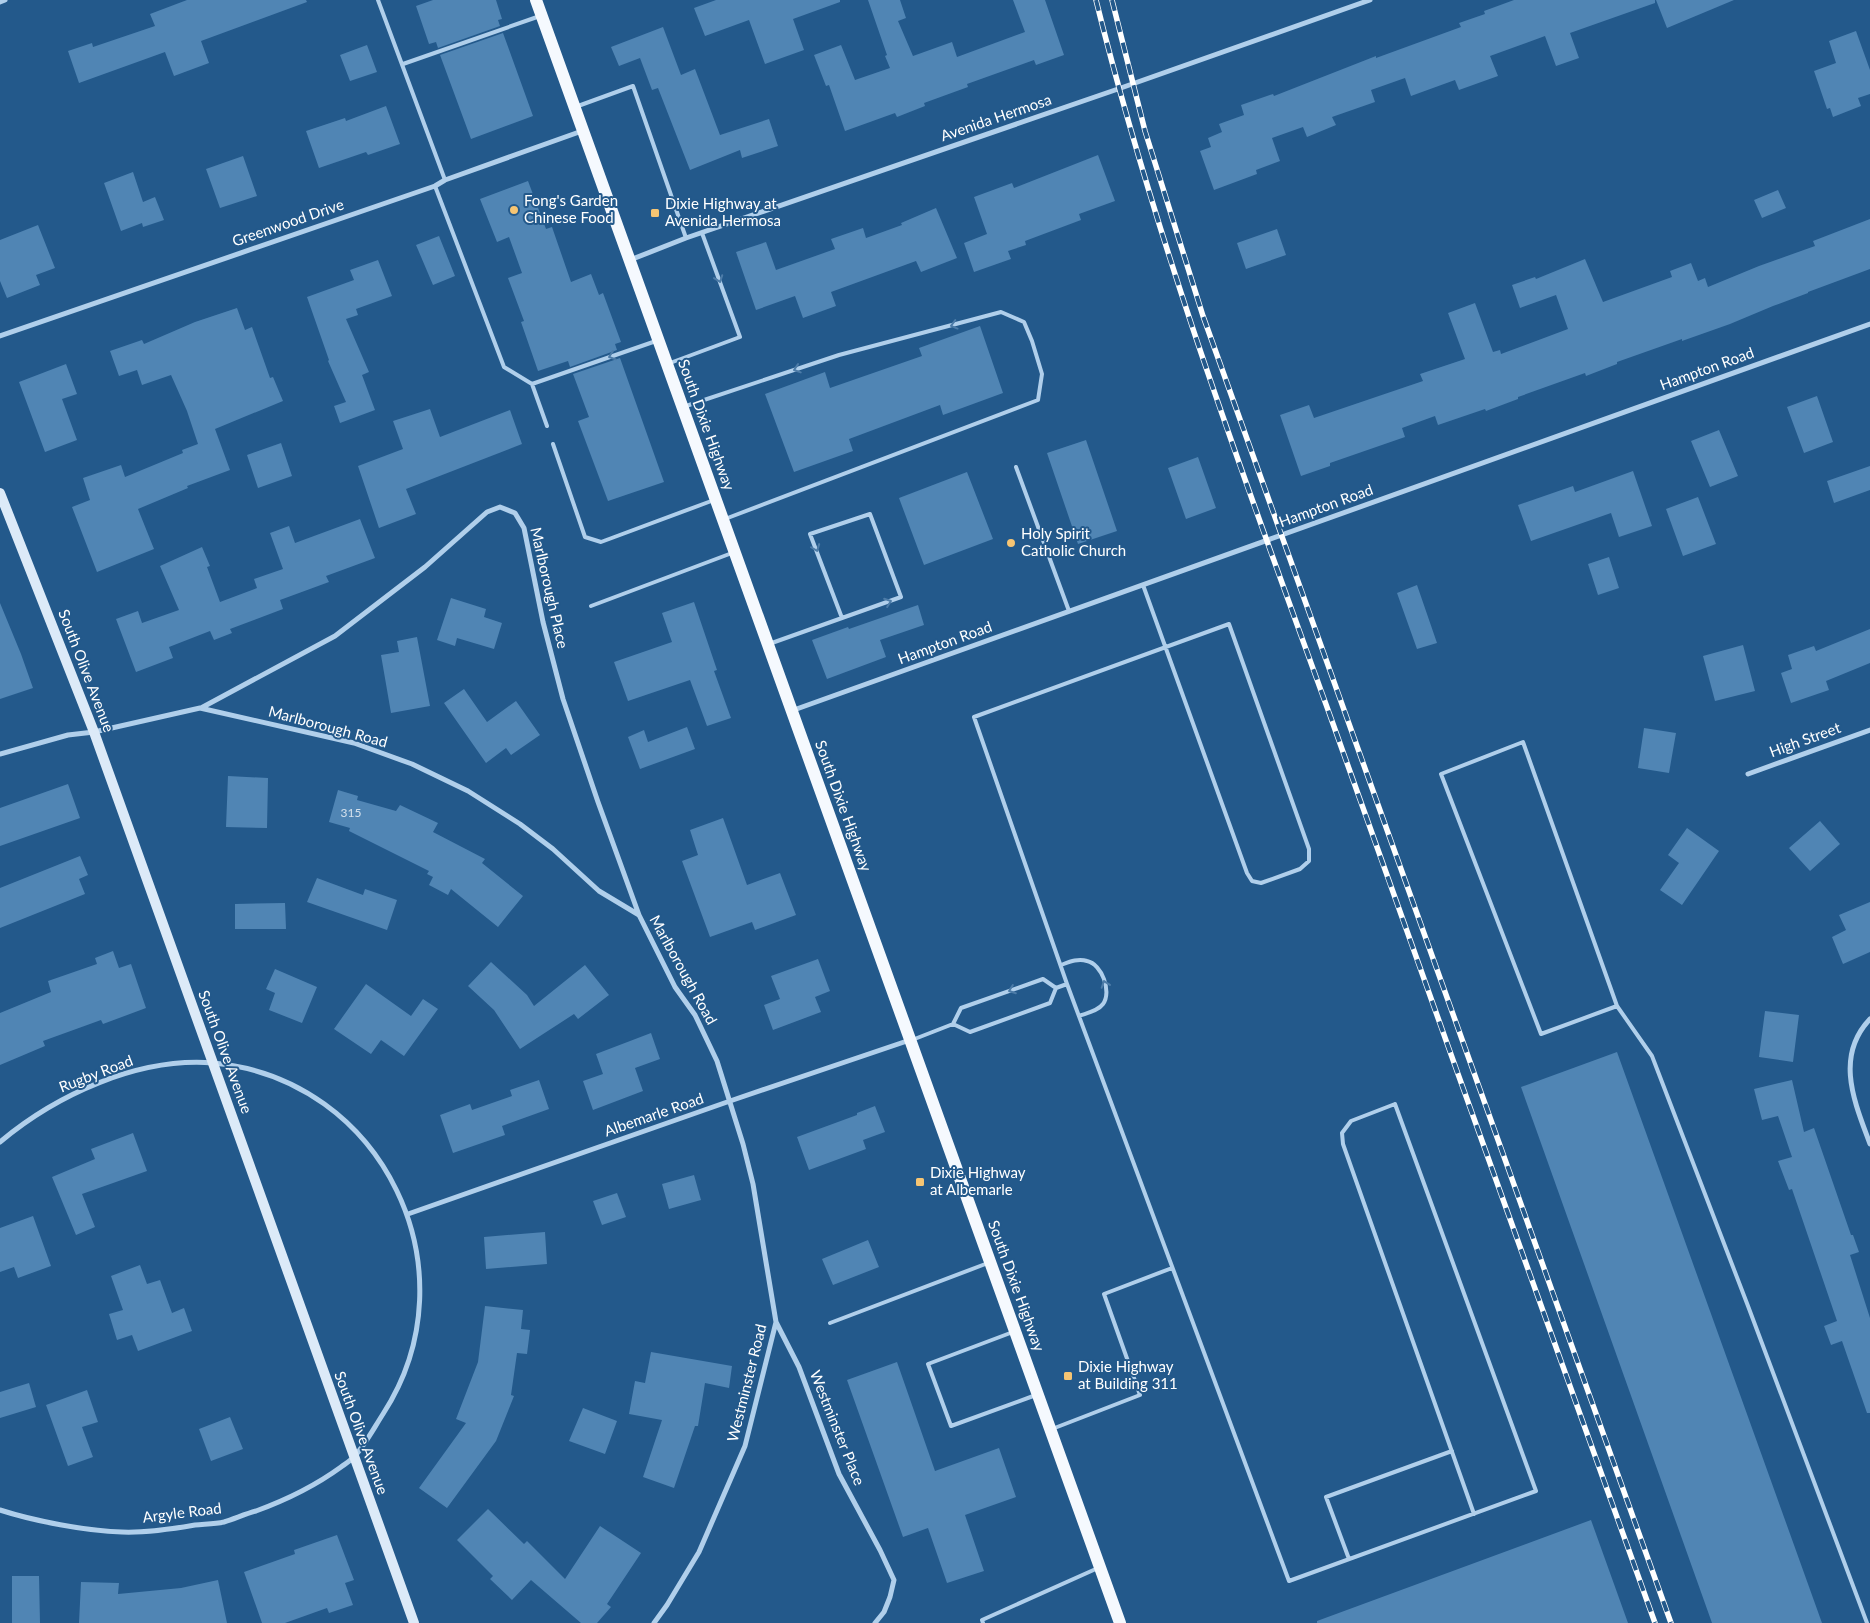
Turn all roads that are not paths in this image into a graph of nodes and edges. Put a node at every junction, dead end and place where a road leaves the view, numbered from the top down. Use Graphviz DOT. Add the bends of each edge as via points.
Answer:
graph roads {
  1 [pos="5,0"];
  2 [pos="378,0"];
  3 [pos="537,0"];
  4 [pos="1370,0"];
  5 [pos="0,2"];
  6 [pos="542,16"];
  7 [pos="403,64"];
  8 [pos="575,108"];
  9 [pos="583,131"];
  10 [pos="445,180"];
  11 [pos="435,186"];
  12 [pos="702,233"];
  13 [pos="686,238"];
  14 [pos="630,260"];
  15 [pos="1870,324"];
  16 [pos="0,336"];
  17 [pos="658,340"];
  18 [pos="667,364"];
  19 [pos="532,384"];
  20 [pos="682,407"];
  21 [pos="547,426"];
  22 [pos="554,444"];
  23 [pos="1016,467"];
  24 [pos="0,493"];
  25 [pos="715,500"];
  26 [pos="722,520"];
  27 [pos="734,552"];
  28 [pos="1143,585"];
  29 [pos="591,606"];
  30 [pos="1069,611"];
  31 [pos="842,618"];
  32 [pos="767,645"];
  33 [pos="1165,647"];
  34 [pos="200,708"];
  35 [pos="791,711"];
  36 [pos="1870,730"];
  37 [pos="94,732"];
  38 [pos="0,754"];
  39 [pos="1748,774"];
  40 [pos="639,915"];
  41 [pos="1061,965"];
  42 [pos="1067,984"];
  43 [pos="1056,988"];
  44 [pos="1616,1006"];
  45 [pos="1079,1016"];
  46 [pos="1869,1021"];
  47 [pos="953,1024"];
  48 [pos="910,1040"];
  49 [pos="213,1063"];
  50 [pos="730,1101"];
  51 [pos="0,1142"];
  52 [pos="1870,1144"];
  53 [pos="408,1214"];
  54 [pos="990,1262"];
  55 [pos="1172,1268"];
  56 [pos="776,1322"];
  57 [pos="830,1323"];
  58 [pos="1015,1331"];
  59 [pos="1038,1394"];
  60 [pos="1050,1430"];
  61 [pos="1452,1451"];
  62 [pos="354,1457"];
  63 [pos="0,1510"];
  64 [pos="1474,1514"];
  65 [pos="1349,1560"];
  66 [pos="1100,1567"];
  67 [pos="414,1623"];
  68 [pos="654,1623"];
  69 [pos="875,1623"];
  70 [pos="983,1623"];
  71 [pos="1120,1623"];
  72 [pos="1867,1623"];
  1 -- 5 [label="street"];
  2 -- 7 [label="lane"];
  3 -- 6 [label="main road, South Dixie Highway"];
  4 -- 12 [label="street, Avenida Hermosa"];
  6 -- 7 [label="lane"];
  6 -- 8 [label="main road, South Dixie Highway"];
  7 -- 10 [label="lane"];
  8 -- 9 [label="main road, South Dixie Highway"];
  8 -- 13 [label="lane" via="633,86"];
  9 -- 10 [label="street, Greenwood Drive"];
  9 -- 14 [label="main road, South Dixie Highway"];
  10 -- 11 [label="street, Greenwood Drive"];
  11 -- 16 [label="street, Greenwood Drive"];
  11 -- 19 [label="lane" via="504,367"];
  12 -- 13 [label="street, Avenida Hermosa"];
  12 -- 18 [label="lane, one-way" via="740,337"];
  13 -- 14 [label="street, Avenida Hermosa"];
  14 -- 17 [label="main road, South Dixie Highway"];
  15 -- 28 [label="street, Hampton Road"];
  17 -- 18 [label="main road, South Dixie Highway"];
  17 -- 19 [label="lane, one-way"];
  18 -- 20 [label="main road, South Dixie Highway"];
  19 -- 21 [label="lane"];
  20 -- 25 [label="main road, South Dixie Highway"];
  26 -- 20 [label="lane, one-way" via="1038,400 1042,374 1032,341 1024,322 1001,312 839,355"];
  22 -- 25 [label="lane" via="585,537 601,542"];
  23 -- 30 [label="lane"];
  24 -- 37 [label="street, South Olive Avenue"];
  25 -- 26 [label="main road, South Dixie Highway"];
  26 -- 27 [label="main road, South Dixie Highway"];
  27 -- 29 [label="lane"];
  27 -- 32 [label="main road, South Dixie Highway"];
  28 -- 30 [label="street, Hampton Road"];
  28 -- 33 [label="lane"];
  30 -- 35 [label="street, Hampton Road"];
  31 -- 31 [label="lane, one-way" via="901,597 870,514 810,534"];
  31 -- 32 [label="lane"];
  32 -- 35 [label="main road, South Dixie Highway"];
  33 -- 33 [label="lane" via="1229,624 1309,849 1309,861 1300,869 1261,883 1252,881 1247,873"];
  33 -- 41 [label="lane" via="974,717"];
  34 -- 37 [label="street, Marlborough Road"];
  34 -- 40 [label="street, Marlborough Road" via="354,743 412,764 468,791 520,824 599,891"];
  34 -- 40 [label="street, Marlborough Place" via="336,636 425,567 487,512 500,507 515,513 524,528 563,699"];
  35 -- 48 [label="main road, South Dixie Highway"];
  36 -- 39 [label="street, High Street"];
  37 -- 38 [label="street, Marlborough Road" via="68,735"];
  37 -- 49 [label="street, South Olive Avenue"];
  40 -- 50 [label="street, Marlborough Road" via="675,987 695,1015 717,1060"];
  41 -- 42 [label="lane"];
  45 -- 41 [label="lane, one-way" via="1099,1008 1108,993 1100,971 1089,961 1076,960"];
  42 -- 43 [label="lane"];
  42 -- 45 [label="lane"];
  43 -- 47 [label="lane" via="1050,1003 970,1032"];
  43 -- 47 [label="lane, one-way" via="1043,979 961,1008"];
  44 -- 44 [label="lane" via="1541,1034 1442,774 1523,742"];
  44 -- 72 [label="lane" via="1652,1056"];
  45 -- 55 [label="lane"];
  46 -- 52 [label="street" via="1853,1050 1850,1081"];
  47 -- 48 [label="lane"];
  48 -- 50 [label="street, Albemarle Road"];
  48 -- 54 [label="main road, South Dixie Highway"];
  49 -- 51 [label="street, Rugby Road" via="173,1064 132,1071 54,1103"];
  49 -- 53 [label="street, Rugby Road" via="262,1073 295,1086 324,1104 351,1126 374,1152 393,1181"];
  49 -- 62 [label="street, South Olive Avenue"];
  50 -- 53 [label="street, Albemarle Road"];
  50 -- 56 [label="street, Westminster Road" via="753,1184"];
  53 -- 62 [label="street, Argyle Road" via="419,1264 420,1299 416,1333 407,1367 393,1398"];
  54 -- 57 [label="lane"];
  54 -- 58 [label="main road, South Dixie Highway"];
  55 -- 60 [label="lane" via="1104,1294 1140,1395"];
  55 -- 65 [label="lane" via="1289,1581"];
  56 -- 68 [label="street, Westminster Road" via="745,1446 699,1552"];
  56 -- 69 [label="street, Westminster Place" via="799,1367 840,1474 894,1580 884,1612"];
  58 -- 59 [label="main road, South Dixie Highway"];
  58 -- 59 [label="lane" via="928,1364 951,1426"];
  59 -- 60 [label="main road, South Dixie Highway"];
  60 -- 66 [label="main road, South Dixie Highway"];
  61 -- 64 [label="lane"];
  61 -- 64 [label="lane" via="1343,1144 1342,1133 1351,1121 1395,1104 1536,1491"];
  61 -- 65 [label="lane" via="1326,1497"];
  62 -- 63 [label="street, Argyle Road" via="322,1481 284,1500 224,1522 123,1532 36,1519"];
  62 -- 67 [label="street, South Olive Avenue"];
  64 -- 65 [label="lane"];
  66 -- 70 [label="lane" via="982,1620"];
  66 -- 71 [label="main road, South Dixie Highway"];
}
